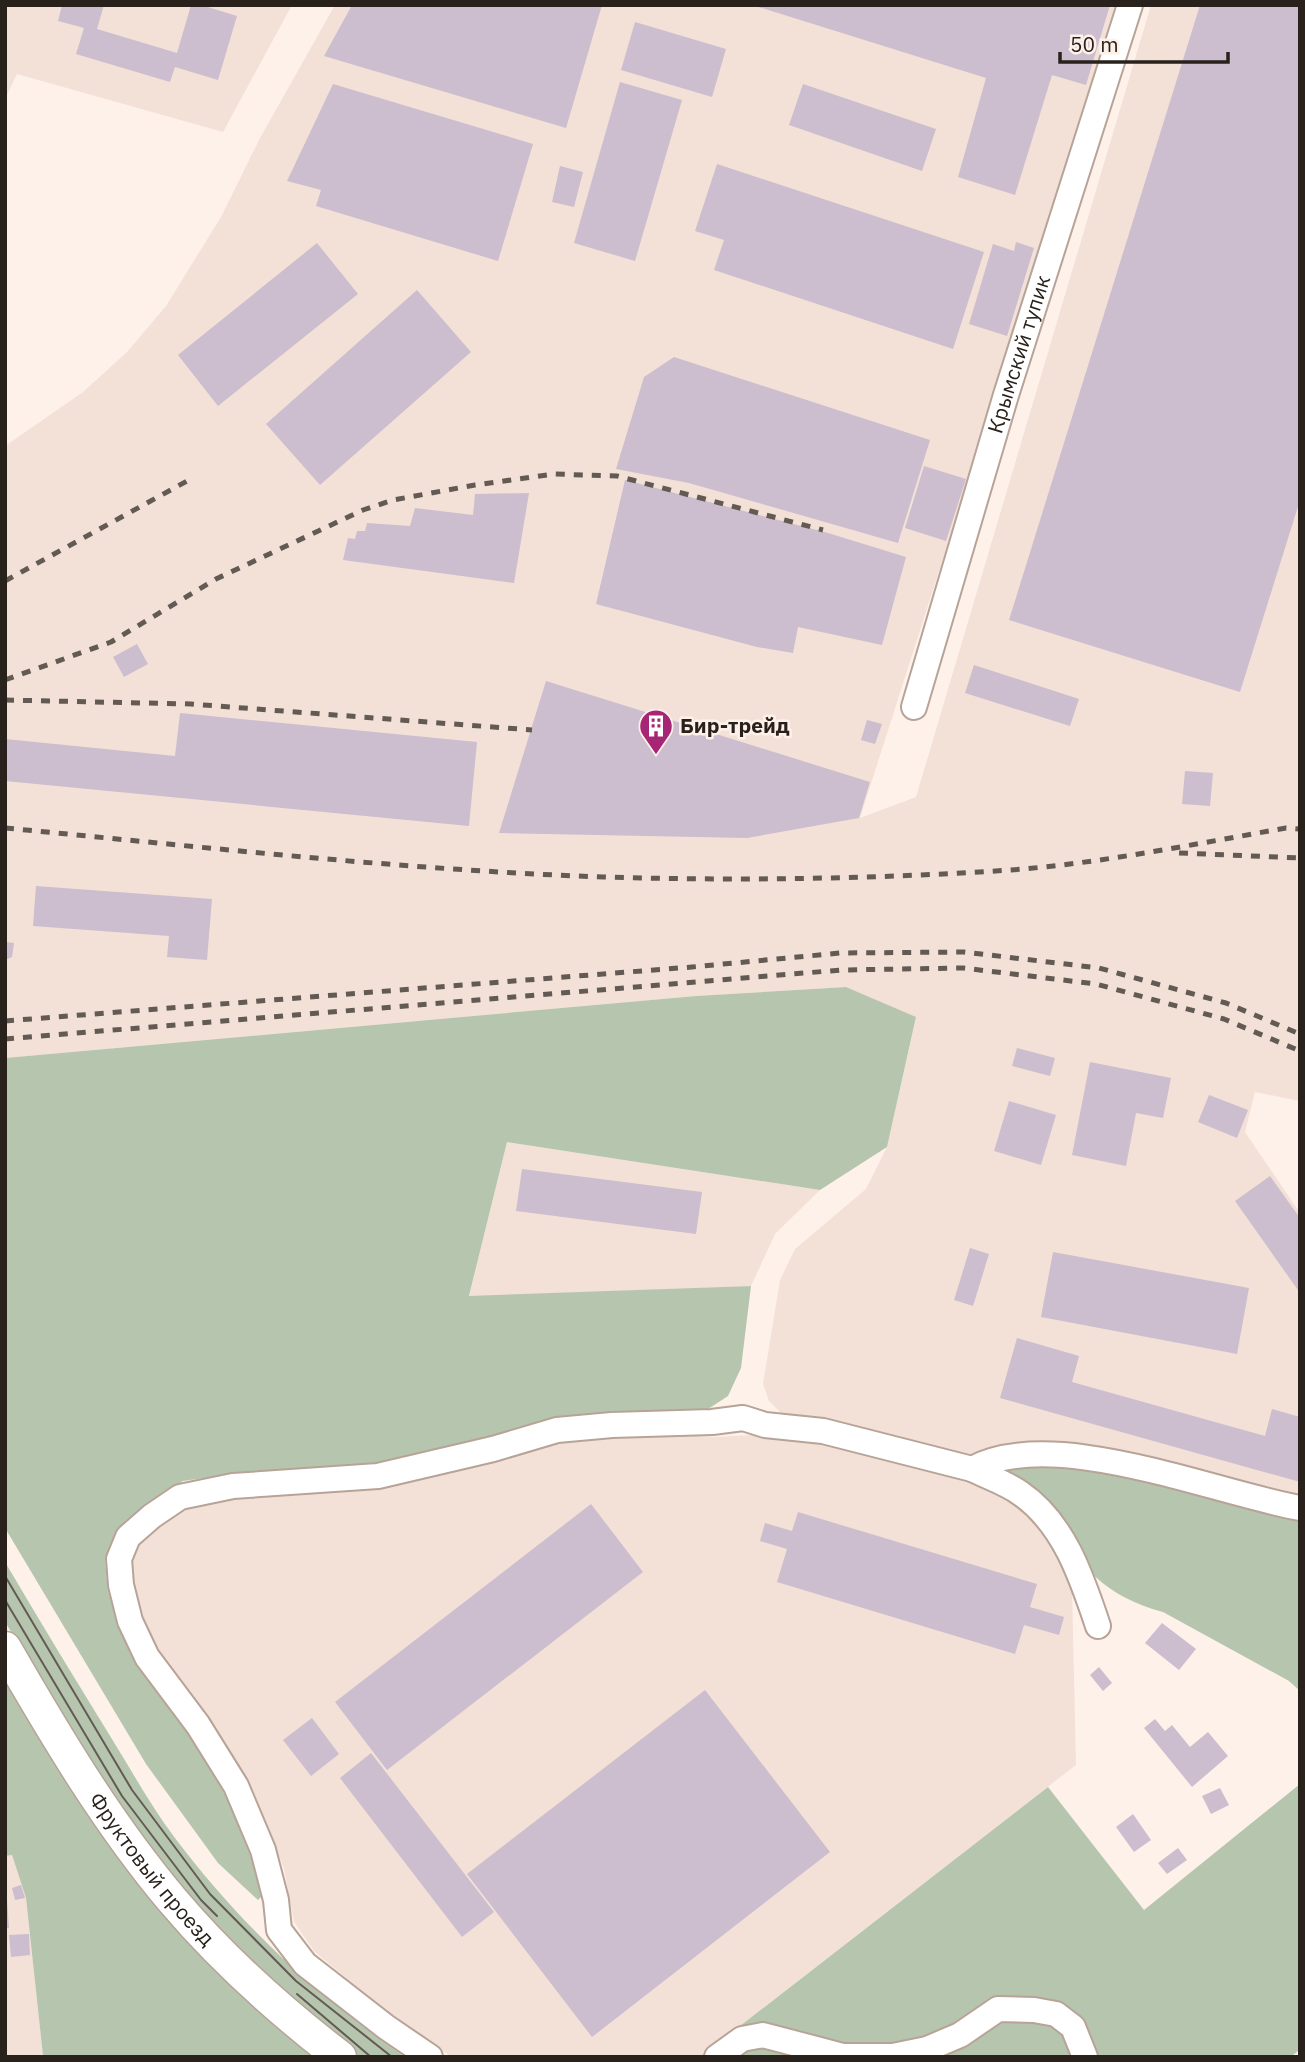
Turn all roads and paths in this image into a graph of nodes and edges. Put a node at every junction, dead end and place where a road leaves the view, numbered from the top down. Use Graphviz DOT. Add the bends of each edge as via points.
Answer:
graph roads {
  1 [pos="1130,5"];
  2 [pos="914,707"];
  3 [pos="972,1469"];
  4 [pos="1300,1508"];
  5 [pos="1098,1626"];
  6 [pos="5,1648"];
  7 [pos="340,2057"];
  8 [pos="430,2057"];
  9 [pos="717,2057"];
  10 [pos="1085,2057"];
  1 -- 2 [label="street, Крымский тупик" via="1006,395"];
  3 -- 4 [label="street" via="1007,1456 1077,1455"];
  3 -- 5 [label="street" via="1019,1492 1041,1510 1084,1584"];
  3 -- 8 [label="street" via="823,1431 743,1418 612,1425 557,1430 378,1476 233,1486 180,1497 128,1537 119,1559 130,1621 147,1657 236,1786 263,1850 279,1930 305,1964"];
  6 -- 7 [label="street, Фруктовый проезд" via="119,1830 173,1901 236,1969"];
  9 -- 10 [label="street" via="742,2039 763,2035 843,2056 892,2056 927,2049 960,2035 998,2009 1056,2014 1073,2027"];
}
